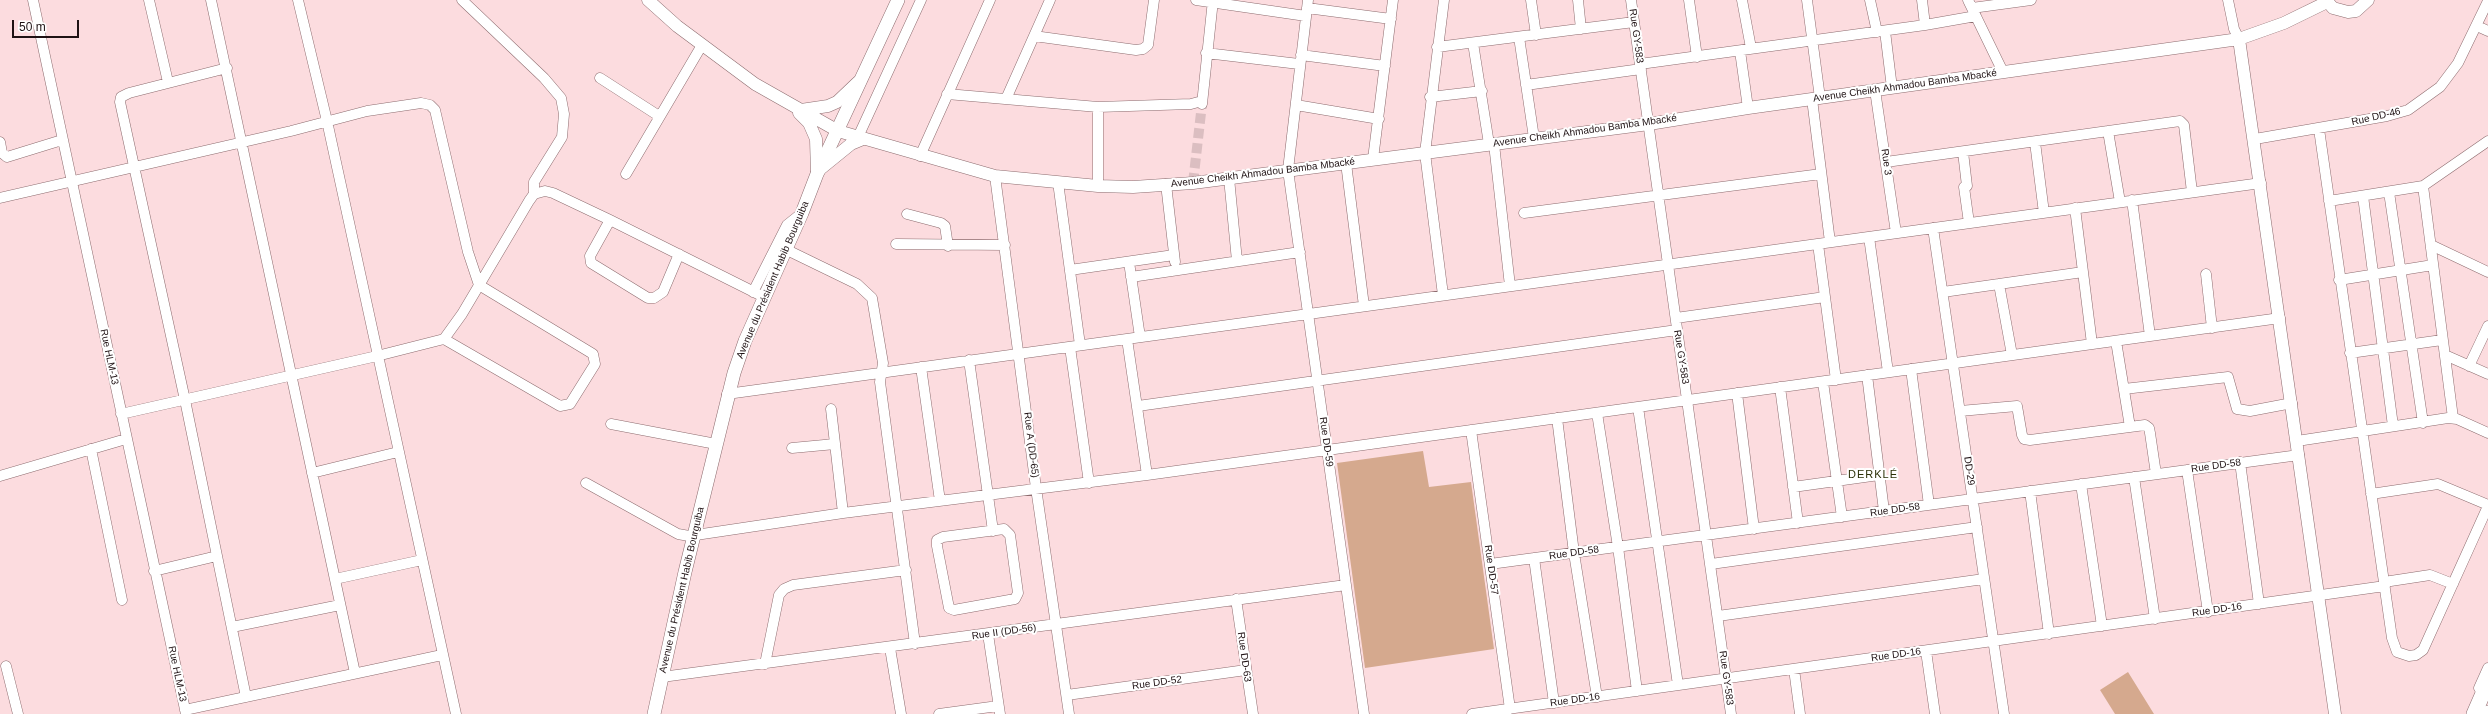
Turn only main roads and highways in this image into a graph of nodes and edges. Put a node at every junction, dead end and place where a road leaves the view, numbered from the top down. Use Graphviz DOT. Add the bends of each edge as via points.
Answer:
graph roads {
  1 [pos="898,0"];
  2 [pos="2488,682"];
  3 [pos="654,714"];
  4 [pos="2474,714"];
  1 -- 3 [label="main road, Avenue du Président Habib Bourguiba" via="818,172 802,213 759,295 728,394"];
  2 -- 4 [label="main road"];
}
